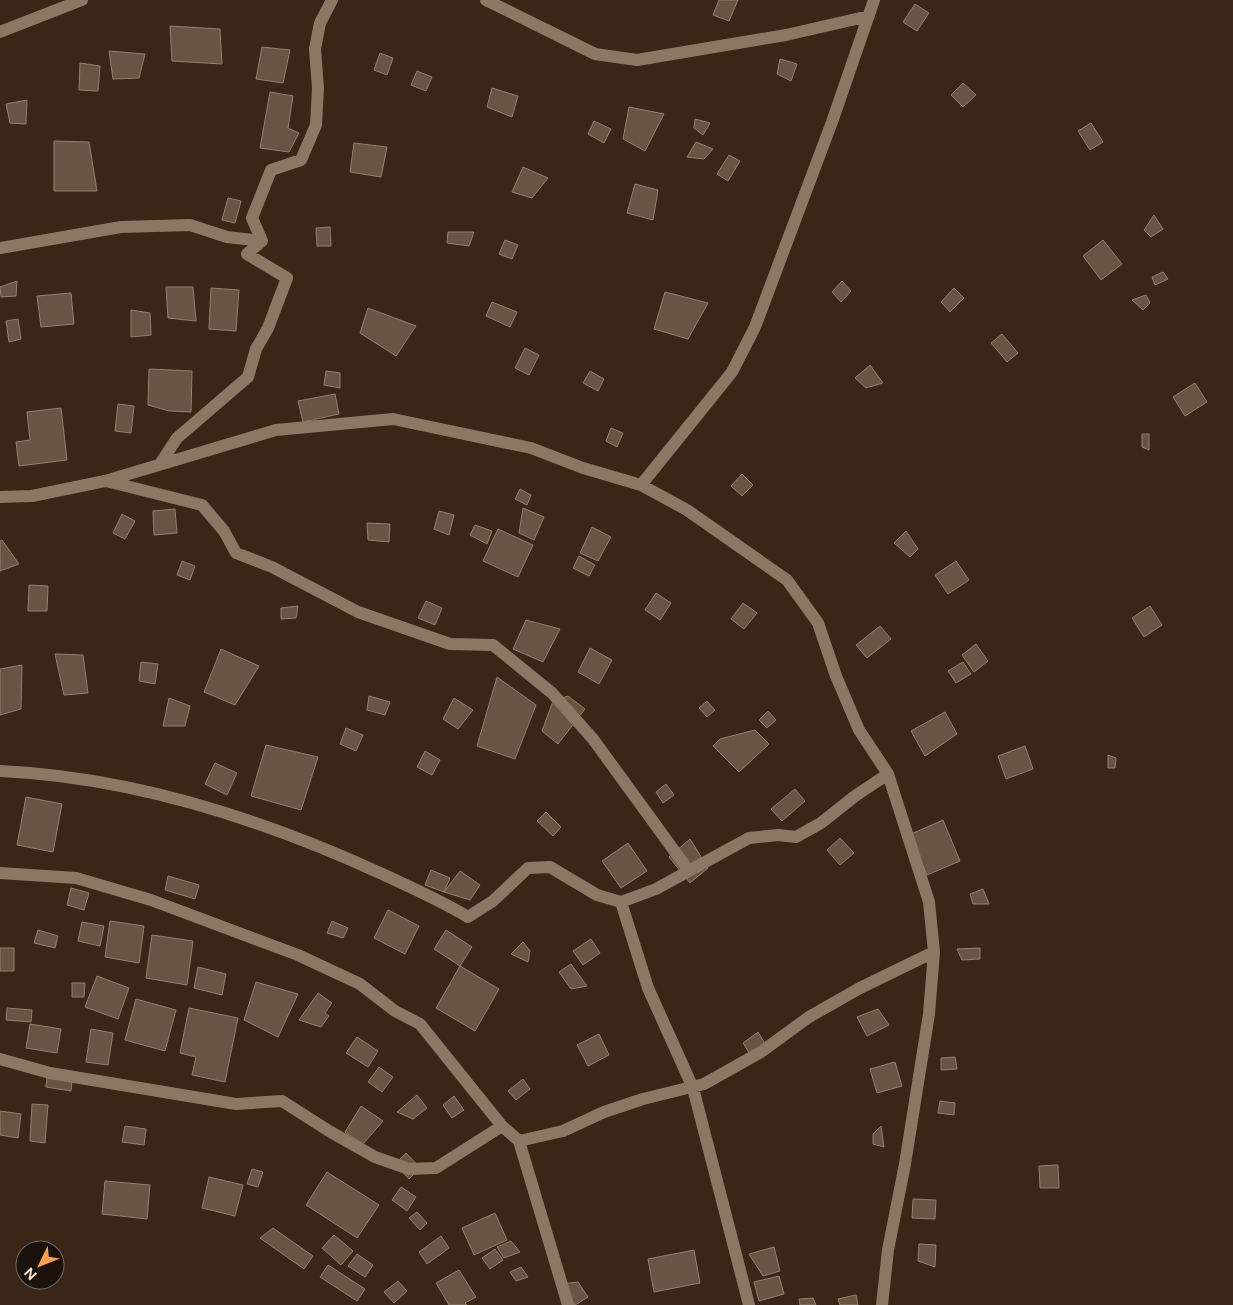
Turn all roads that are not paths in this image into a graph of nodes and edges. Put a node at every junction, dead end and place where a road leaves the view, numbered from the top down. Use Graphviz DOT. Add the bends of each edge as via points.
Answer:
graph roads {
  1 [pos="82,0"];
  2 [pos="332,0"];
  3 [pos="486,0"];
  4 [pos="874,0"];
  5 [pos="869,16"];
  6 [pos="0,32"];
  7 [pos="262,242"];
  8 [pos="0,248"];
  9 [pos="160,464"];
  10 [pos="105,481"];
  11 [pos="641,485"];
  12 [pos="0,497"];
  13 [pos="0,770"];
  14 [pos="888,774"];
  15 [pos="689,871"];
  16 [pos="0,873"];
  17 [pos="621,902"];
  18 [pos="934,952"];
  19 [pos="0,1059"];
  20 [pos="693,1088"];
  21 [pos="502,1126"];
  22 [pos="520,1141"];
  23 [pos="568,1305"];
  24 [pos="749,1305"];
  25 [pos="882,1305"];
  1 -- 6 [label="street"];
  2 -- 7 [label="street" via="320,23 315,49 316,125 301,160 271,170 252,218"];
  3 -- 5 [label="street" via="595,54 637,60 786,35"];
  4 -- 5 [label="street"];
  5 -- 11 [label="street" via="756,327 732,372"];
  7 -- 8 [label="street" via="227,237 190,225 120,227"];
  7 -- 9 [label="street" via="247,254 287,278 268,328 256,349 248,377 177,438"];
  9 -- 10 [label="street"];
  9 -- 11 [label="street" via="276,430 393,419 531,448"];
  10 -- 12 [label="street" via="32,496"];
  10 -- 15 [label="street" via="202,505 224,531 236,553 272,567 358,612 450,644 493,646 552,693 594,739"];
  11 -- 14 [label="street" via="686,510 787,580 818,623 859,730"];
  13 -- 17 [label="street" via="50,773 111,783 190,802 260,824 342,856 468,917 493,901 528,868 550,867 597,895"];
  14 -- 15 [label="street" via="821,823 796,837 749,838"];
  14 -- 18 [label="street" via="929,902"];
  15 -- 17 [label="street" via="656,889"];
  16 -- 21 [label="street" via="76,878 151,900 298,955 360,984 395,1011 420,1024"];
  17 -- 20 [label="street" via="648,988"];
  18 -- 20 [label="street" via="860,988 809,1017 761,1052"];
  18 -- 25 [label="street" via="929,1014 888,1250"];
  19 -- 21 [label="street" via="50,1073 236,1104 282,1101 375,1157 409,1169 436,1168"];
  20 -- 22 [label="street" via="643,1099 563,1131"];
  20 -- 24 [label="street"];
  21 -- 22 [label="street"];
  22 -- 23 [label="street"];
}
